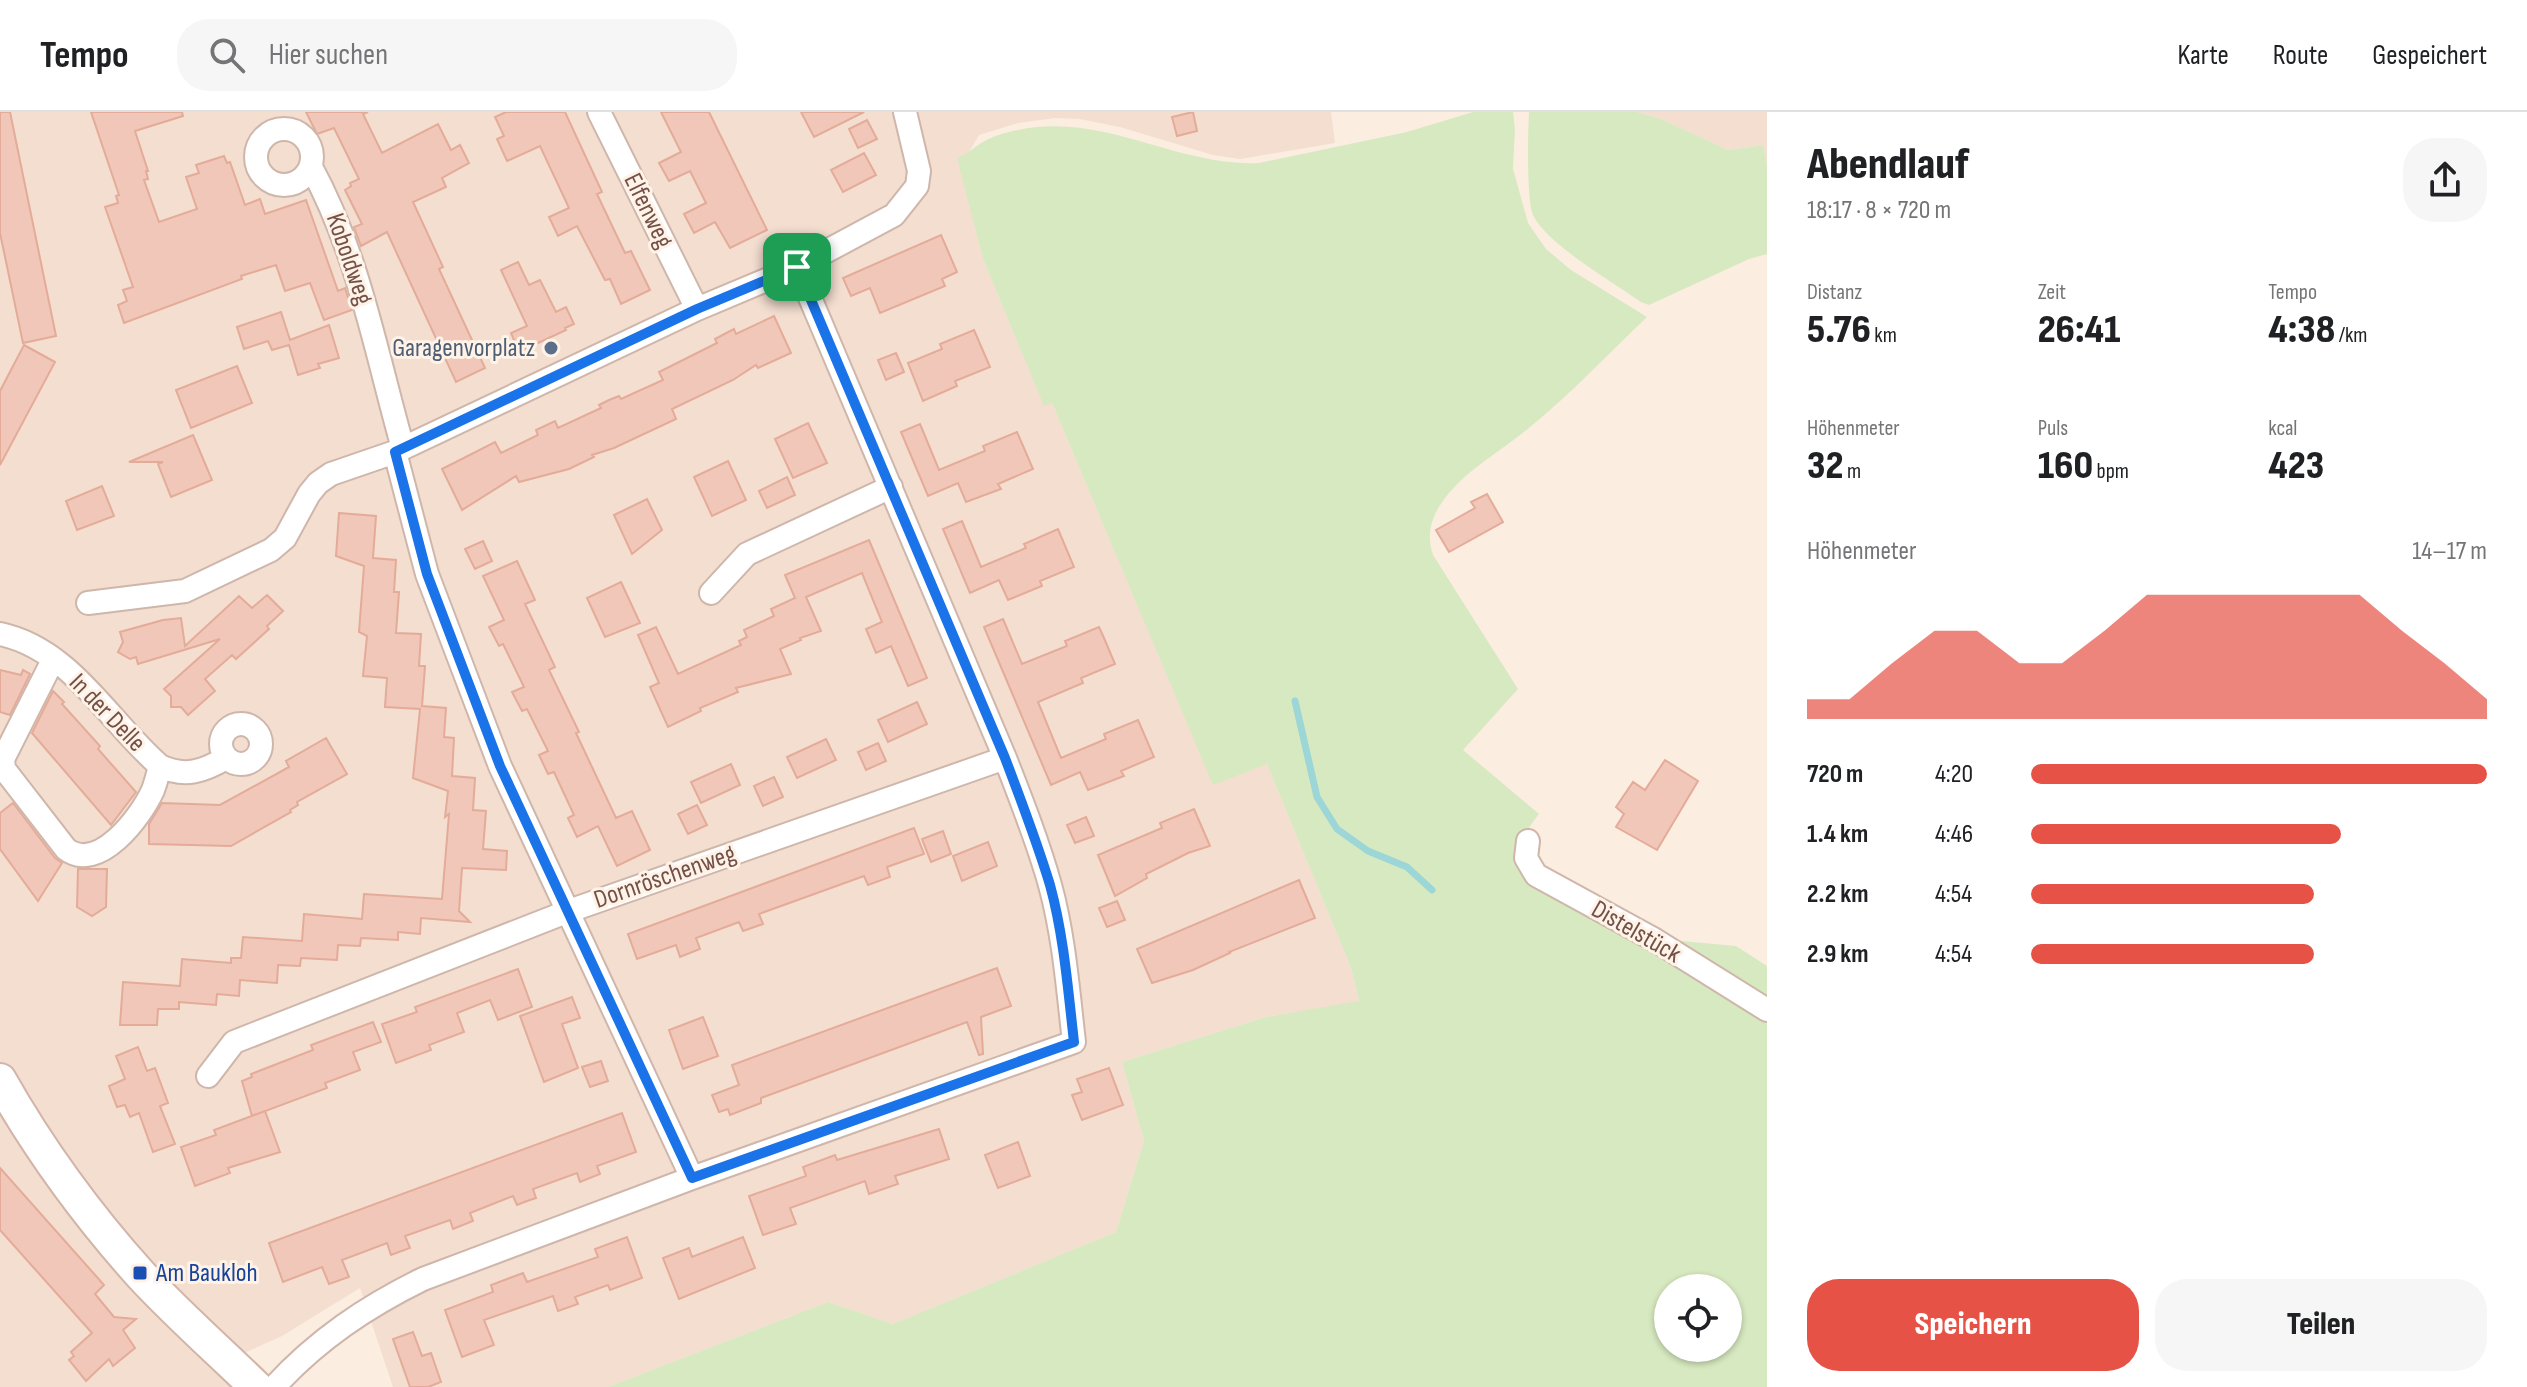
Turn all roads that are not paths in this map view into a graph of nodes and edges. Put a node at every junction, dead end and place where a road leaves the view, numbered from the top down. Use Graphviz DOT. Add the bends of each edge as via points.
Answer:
graph roads {
  1 [pos="599,112"];
  2 [pos="905,112"];
  3 [pos="273,121"];
  4 [pos="311,167"];
  5 [pos="797,267"];
  6 [pos="697,309"];
  7 [pos="399,450"];
  8 [pos="891,487"];
  9 [pos="711,593"];
  10 [pos="88,603"];
  11 [pos="0,634"];
  12 [pos="53,660"];
  13 [pos="226,758"];
  14 [pos="1005,758"];
  15 [pos="160,766"];
  16 [pos="1528,841"];
  17 [pos="569,911"];
  18 [pos="1767,1010"];
  19 [pos="208,1076"];
  20 [pos="0,1080"];
  21 [pos="692,1178"];
  22 [pos="256,1387"];
  23 [pos="274,1387"];
  1 -- 6 [label="street, Elfenweg"];
  2 -- 5 [label="street" via="919,171 917,186 894,215"];
  3 -- 4 [label="street, Koboldweg" via="304,136 313,157"];
  3 -- 4 [label="street, Koboldweg" via="256,155 265,178 295,183"];
  4 -- 7 [label="street, Koboldweg" via="334,210 358,277"];
  5 -- 6 [label="street"];
  5 -- 8 [label="street"];
  6 -- 7 [label="street"];
  7 -- 10 [label="street" via="318,483 285,538 271,550 185,591"];
  7 -- 17 [label="street, Koboldweg" via="427,574 500,766"];
  8 -- 9 [label="street" via="747,554"];
  8 -- 14 [label="street"];
  11 -- 12 [label="street, In der Delle"];
  12 -- 15 [label="street, In der Delle"];
  12 -- 15 [label="street, In der Delle" via="3,759 4,769 66,849 82,856 106,849 137,818"];
  13 -- 15 [label="street, In der Delle" via="192,773"];
  14 -- 17 [label="street, Dornröschenweg"];
  14 -- 21 [label="street" via="1050,887 1074,1042"];
  16 -- 18 [label="street, Distelstück" via="1526,858 1536,875"];
  17 -- 19 [label="street, Dornröschenweg" via="234,1042"];
  17 -- 21 [label="street, Koboldweg"];
  20 -- 22 [label="street" via="54,1166 140,1273"];
  21 -- 23 [label="street" via="382,1299 301,1357"];
}
